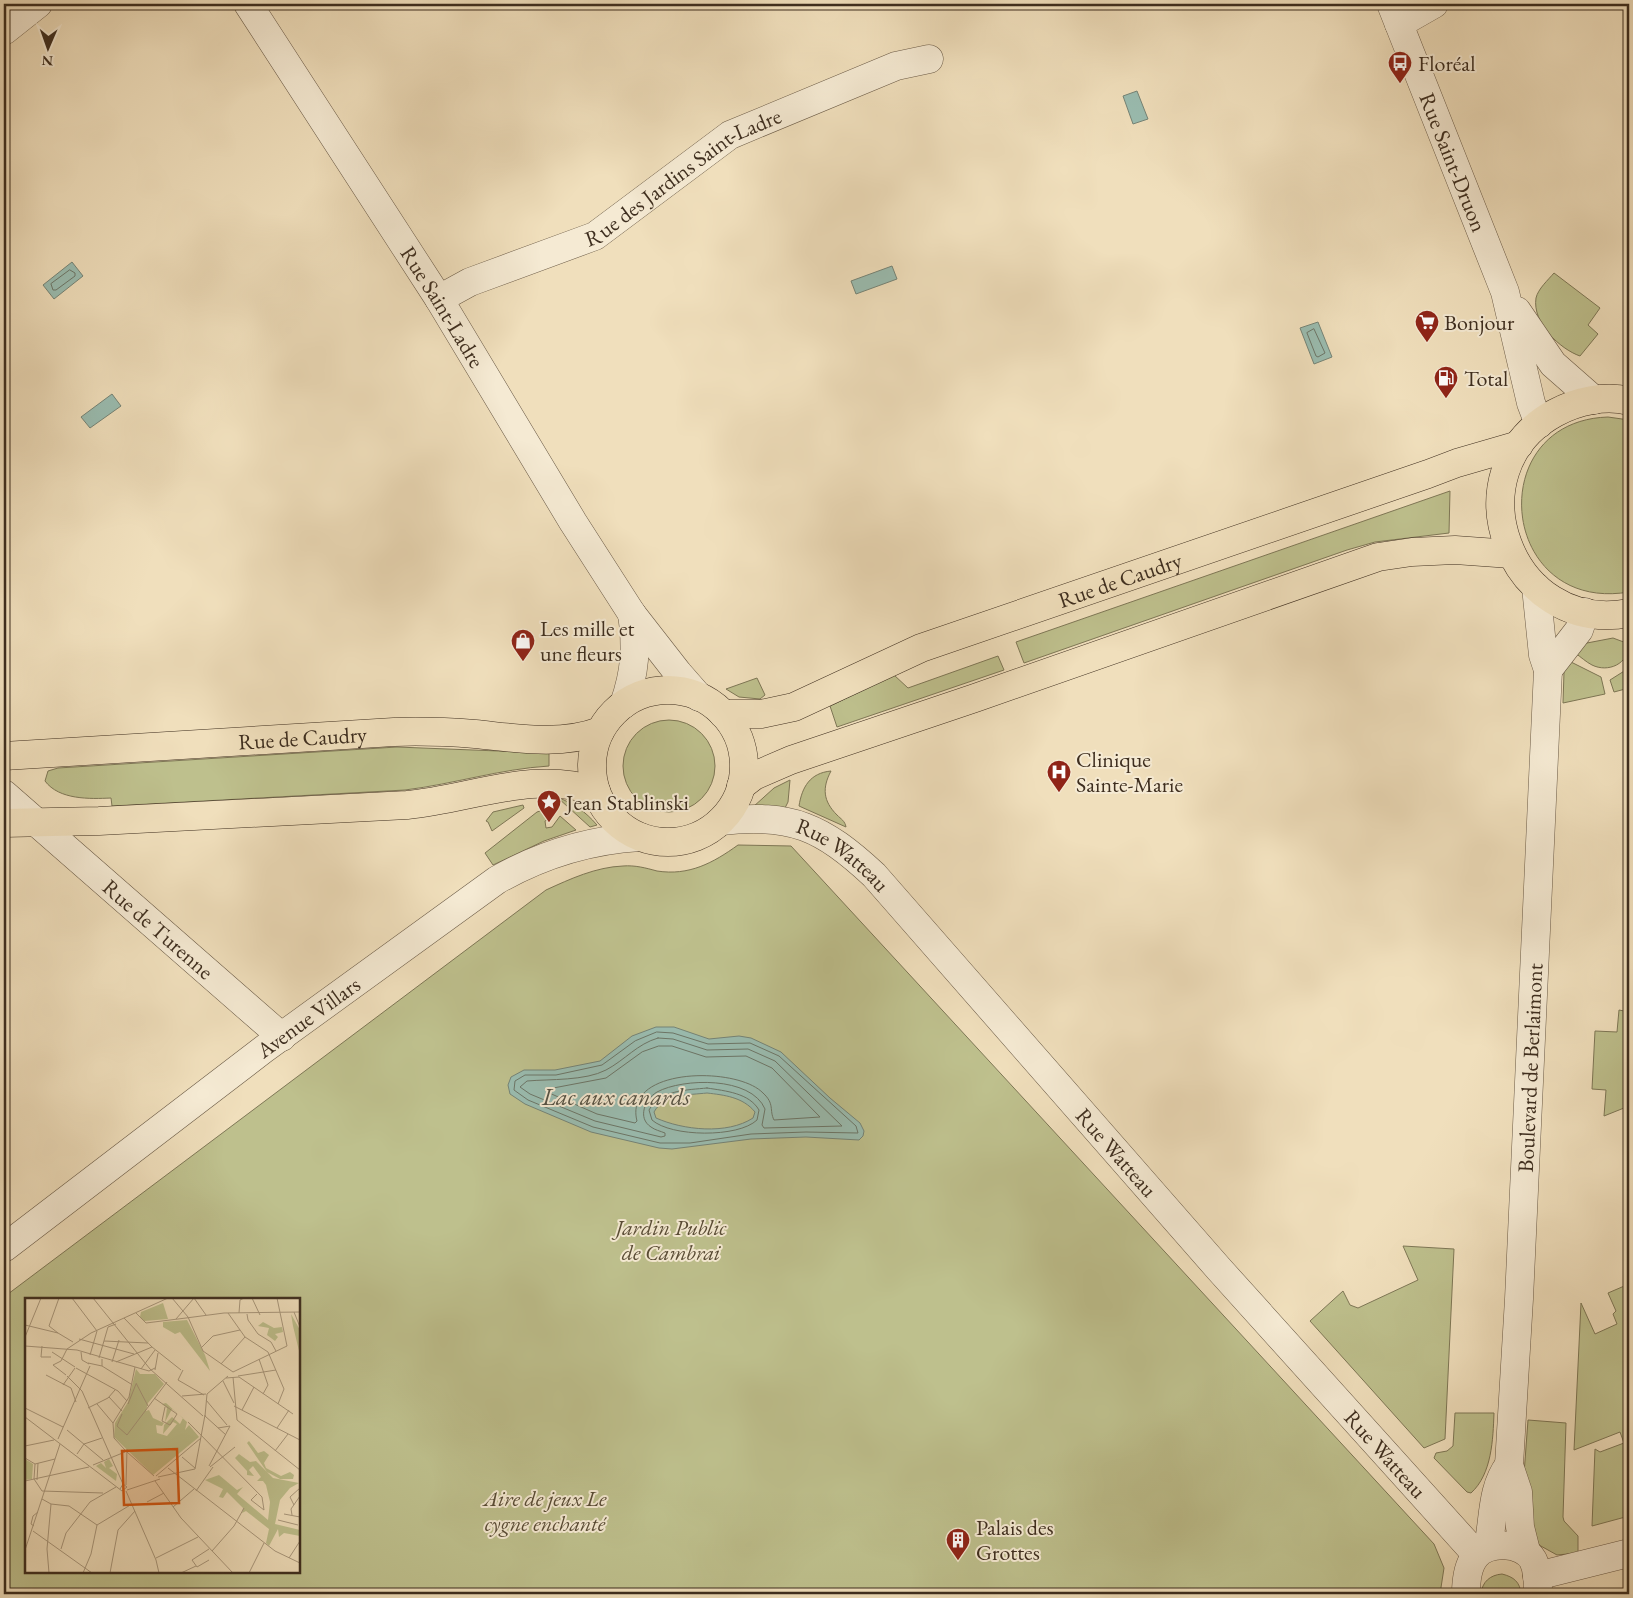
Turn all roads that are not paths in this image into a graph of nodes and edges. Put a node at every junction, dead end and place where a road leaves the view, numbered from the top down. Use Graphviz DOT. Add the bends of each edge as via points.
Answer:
graph roads {
  1 [pos="38,4"];
  2 [pos="248,4"];
  3 [pos="1434,4"];
  4 [pos="1395,14"];
  5 [pos="4,31"];
  6 [pos="929,59"];
  7 [pos="1505,292"];
  8 [pos="438,299"];
  9 [pos="1594,400"];
  10 [pos="1629,401"];
  11 [pos="1539,424"];
  12 [pos="1519,445"];
  13 [pos="1511,554"];
  14 [pos="1536,588"];
  15 [pos="1585,612"];
  16 [pos="1629,612"];
  17 [pos="632,614"];
  18 [pos="1548,670"];
  19 [pos="699,697"];
  20 [pos="624,704"];
  21 [pos="723,714"];
  22 [pos="600,731"];
  23 [pos="4,756"];
  24 [pos="742,786"];
  25 [pos="596,791"];
  26 [pos="4,794"];
  27 [pos="721,821"];
  28 [pos="35,822"];
  29 [pos="4,823"];
  30 [pos="640,837"];
  31 [pos="282,1037"];
  32 [pos="4,1248"];
  33 [pos="1509,1465"];
  34 [pos="1482,1551"];
  35 [pos="1526,1551"];
  36 [pos="1629,1553"];
  37 [pos="1537,1585"];
  38 [pos="1466,1594"];
  1 -- 5 [label="street"];
  2 -- 8 [label="street, Rue Saint-Ladre"];
  3 -- 4 [label="street"];
  4 -- 7 [label="street, Rue Saint-Druon"];
  6 -- 8 [label="street, Rue des Jardins Saint-Ladre" via="896,66 730,135 595,236 470,282"];
  7 -- 9 [label="street, Rue Saint-Druon" via="1553,364"];
  7 -- 11 [label="street, Rue Saint-Druon"];
  8 -- 17 [label="street, Rue Saint-Ladre" via="568,515"];
  9 -- 10 [label="main road"];
  9 -- 11 [label="main road" via="1562,409"];
  11 -- 12 [label="main road"];
  12 -- 13 [label="main road" via="1506,471 1500,504 1502,527"];
  12 -- 21 [label="main road, Rue de Caudry" via="1457,463 921,648 794,707 761,714"];
  13 -- 14 [label="main road" via="1521,572"];
  13 -- 24 [label="main road" via="1454,550 1378,557 791,760 759,774"];
  14 -- 15 [label="main road" via="1559,603"];
  14 -- 18 [label="street, Boulevard de Berlaimont" via="1542,655"];
  15 -- 16 [label="main road" via="1612,615"];
  15 -- 18 [label="street" via="1579,630"];
  17 -- 19 [label="street, Rue Saint-Ladre"];
  17 -- 20 [label="street, Rue Saint-Ladre" via="635,659"];
  18 -- 33 [label="street, Boulevard de Berlaimont"];
  19 -- 20 [label="main road" via="680,691 661,691 641,695"];
  19 -- 21 [label="main road"];
  20 -- 22 [label="main road"];
  21 -- 24 [label="main road" via="737,733 742,748"];
  22 -- 23 [label="main road, Rue de Caudry" via="581,737 556,739 394,732"];
  22 -- 25 [label="main road" via="592,760"];
  24 -- 27 [label="main road"];
  25 -- 28 [label="main road" via="570,784 540,782 408,806"];
  25 -- 30 [label="main road" via="613,818"];
  26 -- 28 [label="street, Rue de Turenne"];
  27 -- 30 [label="main road" via="699,836 683,841"];
  27 -- 34 [label="street, Rue Watteau" via="766,818 798,823 832,841 874,875 1219,1269"];
  28 -- 29 [label="main road"];
  28 -- 31 [label="street, Rue de Turenne"];
  30 -- 31 [label="street, Avenue Villars" via="608,840 559,852 504,876"];
  31 -- 32 [label="street, Avenue Villars"];
  33 -- 34 [label="street, Boulevard de Berlaimont" via="1496,1492 1492,1528"];
  33 -- 35 [label="street, Boulevard de Berlaimont" via="1518,1492 1520,1527"];
  34 -- 35 [label="street" via="1503,1546"];
  34 -- 38 [label="street, Boulevard de Berlaimont" via="1468,1573"];
  35 -- 37 [label="street, Boulevard de Berlaimont" via="1532,1559"];
  36 -- 37 [label="street"];
}
